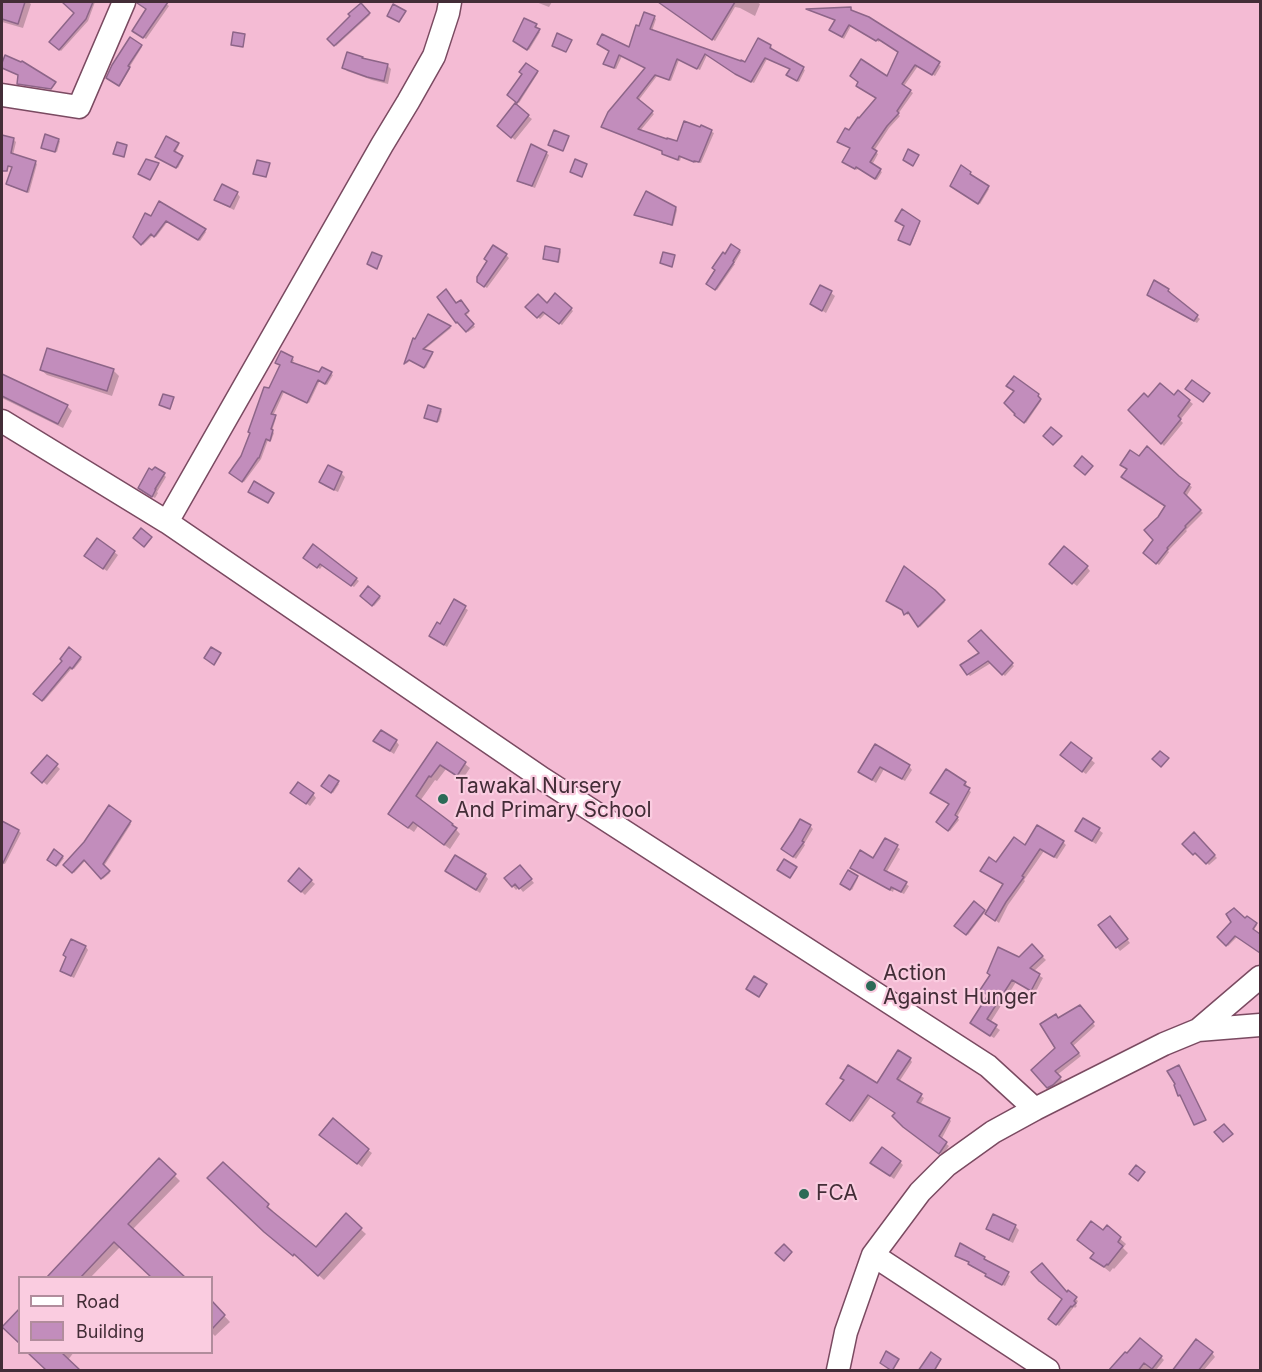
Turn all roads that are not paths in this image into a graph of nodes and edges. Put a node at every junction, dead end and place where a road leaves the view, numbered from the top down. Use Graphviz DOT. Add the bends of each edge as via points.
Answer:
graph roads {
  1 [pos="124,2"];
  2 [pos="450,2"];
  3 [pos="2,95"];
  4 [pos="2,421"];
  5 [pos="167,522"];
  6 [pos="1260,977"];
  7 [pos="1260,1024"];
  8 [pos="1198,1030"];
  9 [pos="1035,1108"];
  10 [pos="873,1255"];
  11 [pos="838,1371"];
  12 [pos="1047,1371"];
  1 -- 3 [label="street" via="80,107"];
  2 -- 5 [label="street" via="429,65"];
  4 -- 5 [label="street"];
  5 -- 9 [label="street" via="543,779 988,1065"];
  6 -- 8 [label="street"];
  7 -- 8 [label="street"];
  8 -- 9 [label="street"];
  9 -- 10 [label="street" via="947,1165 920,1192"];
  10 -- 11 [label="street" via="846,1332"];
  10 -- 12 [label="street"];
}
